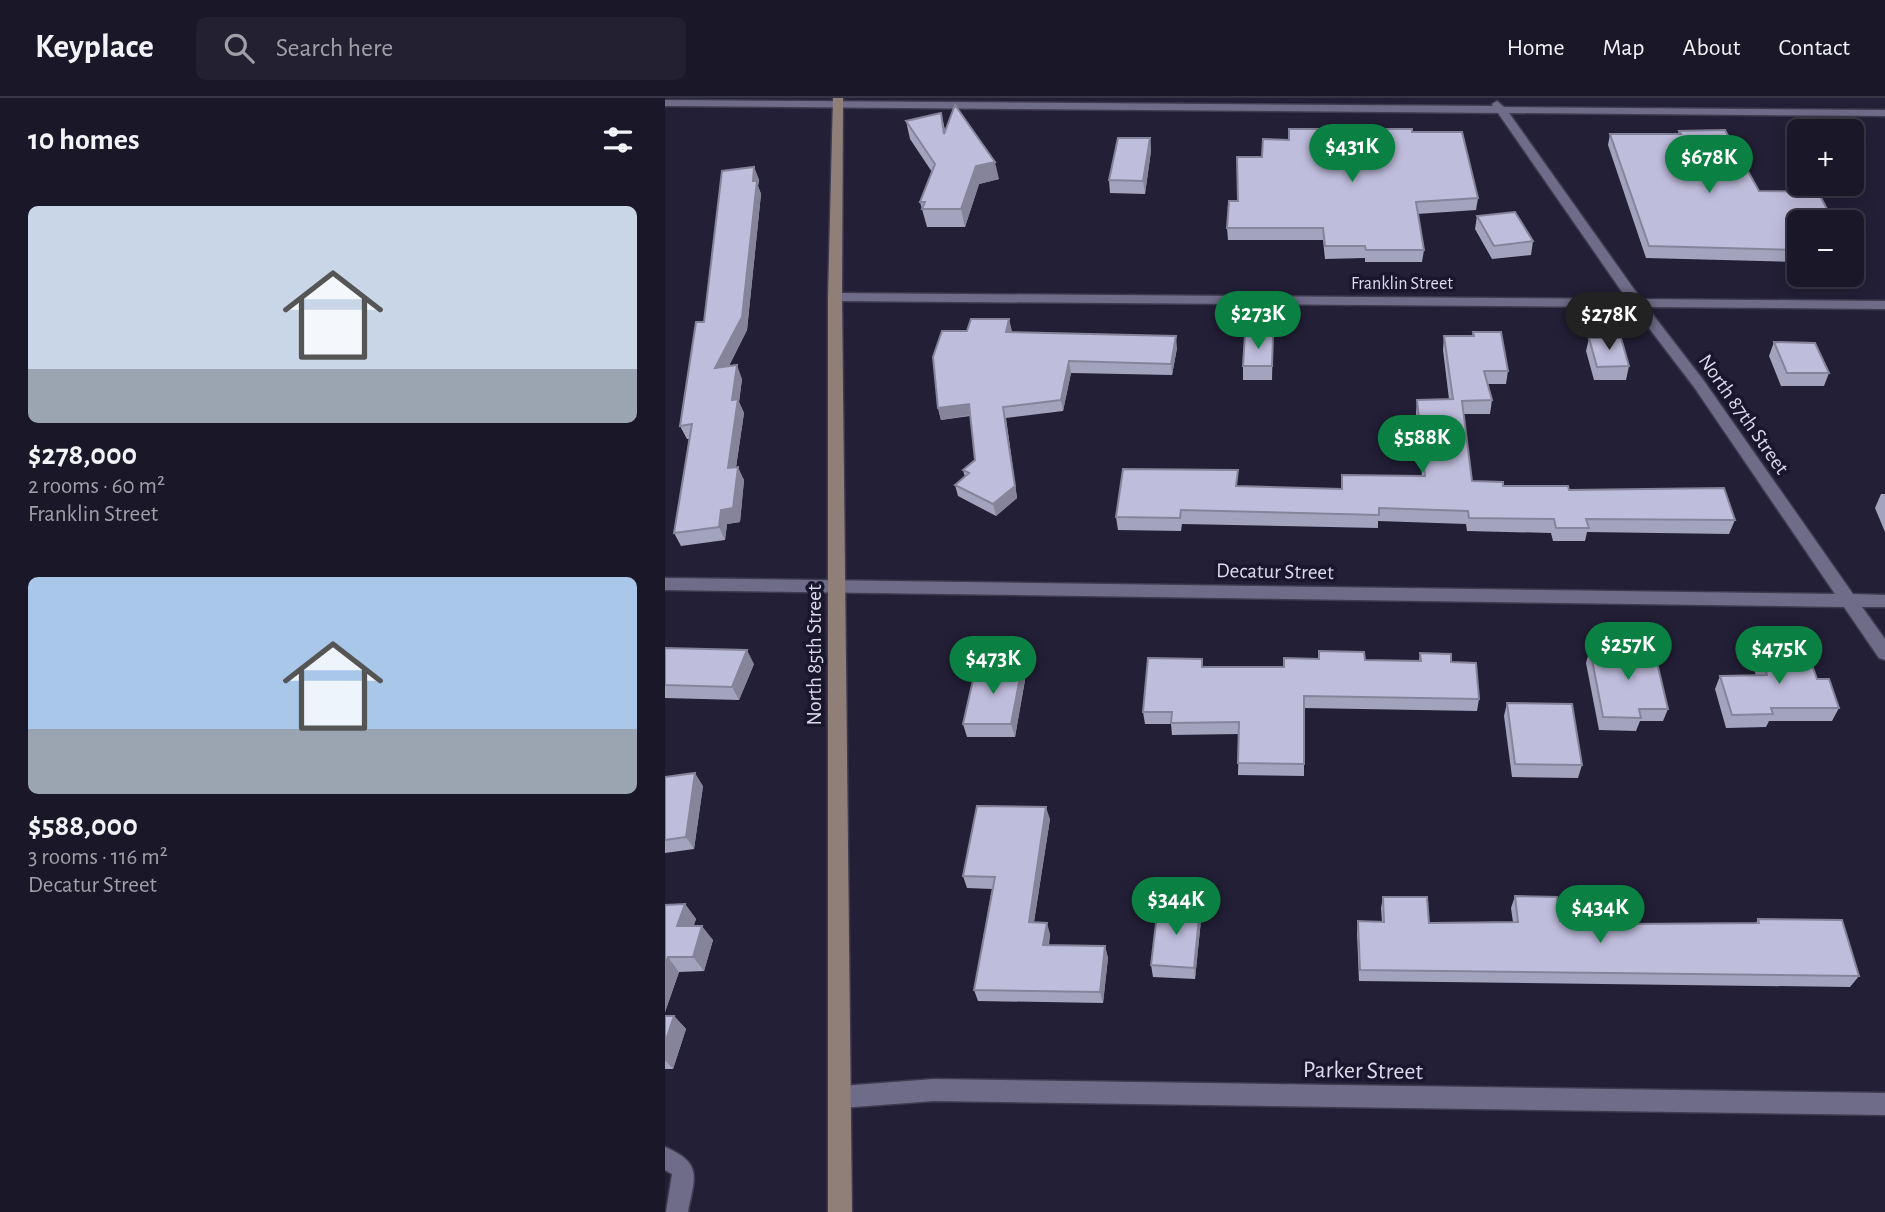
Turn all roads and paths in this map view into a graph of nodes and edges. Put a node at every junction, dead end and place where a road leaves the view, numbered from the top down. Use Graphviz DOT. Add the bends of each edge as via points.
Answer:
graph roads {
  1 [pos="838,101"];
  2 [pos="665,103"];
  3 [pos="1498,104"];
  4 [pos="1885,113"];
  5 [pos="835,297"];
  6 [pos="1637,303"];
  7 [pos="1885,305"];
  8 [pos="665,584"];
  9 [pos="836,588"];
  10 [pos="1846,600"];
  11 [pos="1885,601"];
  12 [pos="1885,653"];
  13 [pos="841,1097"];
  14 [pos="1885,1104"];
  15 [pos="665,1158"];
  16 [pos="677,1212"];
  17 [pos="840,1212"];
  1 -- 2 [label="street"];
  1 -- 3 [label="street"];
  1 -- 5 [label="street, North 85th Street"];
  3 -- 4 [label="street"];
  3 -- 6 [label="street, North 87th Street"];
  5 -- 6 [label="street, Franklin Street"];
  5 -- 9 [label="street, North 85th Street"];
  6 -- 7 [label="street, Franklin Street"];
  6 -- 10 [label="street, North 87th Street" via="1699,384"];
  8 -- 9 [label="street, Decatur Street"];
  9 -- 10 [label="street, Decatur Street"];
  9 -- 13 [label="street, North 85th Street"];
  10 -- 11 [label="street, Decatur Street"];
  10 -- 12 [label="street, North 87th Street"];
  13 -- 14 [label="street, Parker Street" via="934,1090"];
  13 -- 17 [label="street, North 85th Street"];
  15 -- 16 [label="lane" via="682,1168"];
}
